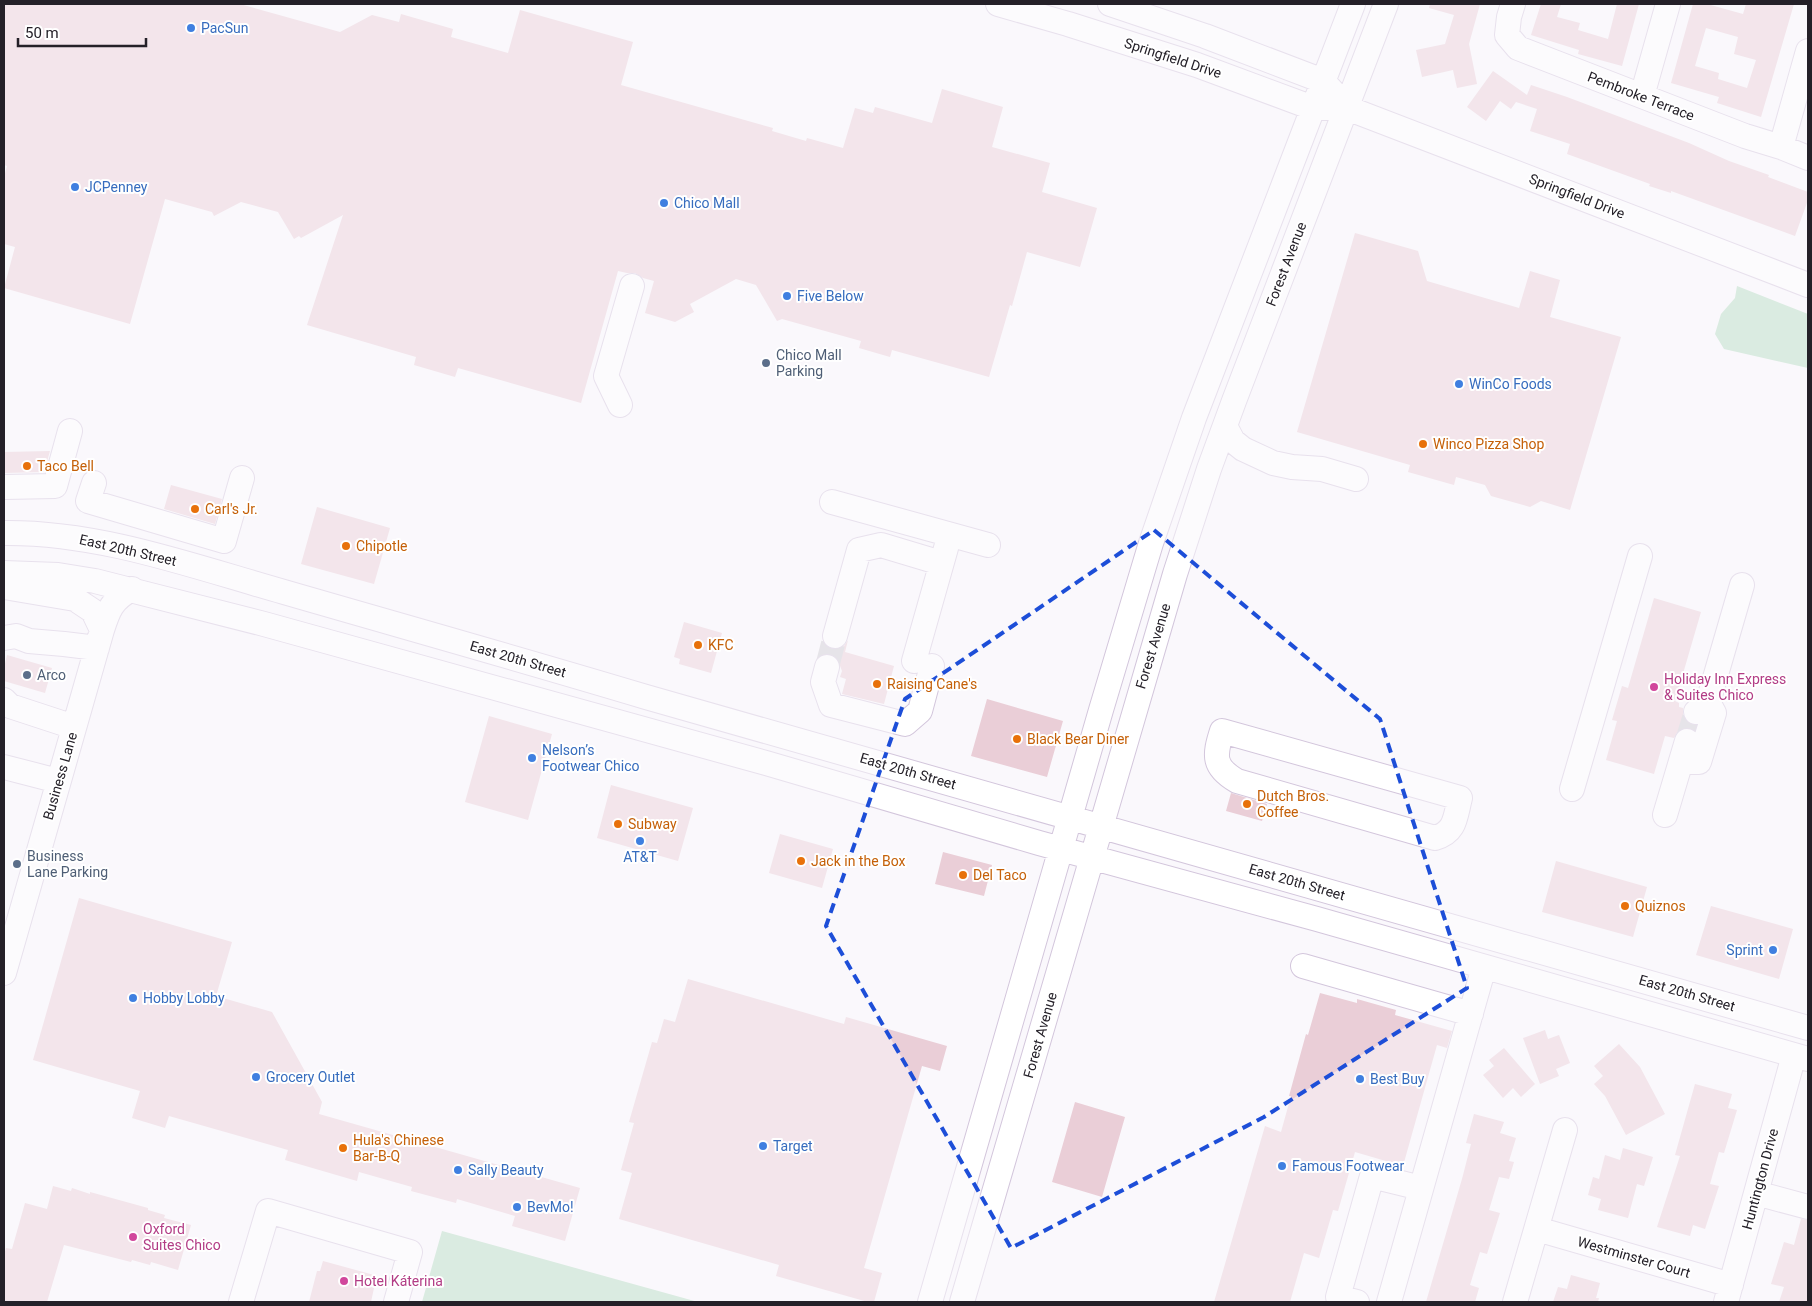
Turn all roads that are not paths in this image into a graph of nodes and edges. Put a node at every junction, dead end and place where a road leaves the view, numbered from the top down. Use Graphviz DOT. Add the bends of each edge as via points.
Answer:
graph roads {
  1 [pos="998,4"];
  2 [pos="1110,4"];
  3 [pos="1353,4"];
  4 [pos="1386,4"];
  5 [pos="1513,4"];
  6 [pos="1668,4"];
  7 [pos="1808,51"];
  8 [pos="1323,82"];
  9 [pos="1642,96"];
  10 [pos="1313,108"];
  11 [pos="1346,108"];
  12 [pos="1781,147"];
  13 [pos="1808,158"];
  14 [pos="1807,281"];
  15 [pos="632,286"];
  16 [pos="620,406"];
  17 [pos="1225,426"];
  18 [pos="70,431"];
  19 [pos="242,478"];
  20 [pos="1356,479"];
  21 [pos="94,482"];
  22 [pos="4,487"];
  23 [pos="832,502"];
  24 [pos="4,533"];
  25 [pos="950,534"];
  26 [pos="988,545"];
  27 [pos="1640,556"];
  28 [pos="942,563"];
  29 [pos="4,573"];
  30 [pos="250,582"];
  31 [pos="1742,585"];
  32 [pos="4,587"];
  33 [pos="132,589"];
  34 [pos="274,589"];
  35 [pos="241,618"];
  36 [pos="264,624"];
  37 [pos="835,636"];
  38 [pos="4,638"];
  39 [pos="99,639"];
  40 [pos="827,667"];
  41 [pos="4,700"];
  42 [pos="74,727"];
  43 [pos="764,731"];
  44 [pos="756,760"];
  45 [pos="4,767"];
  46 [pos="58,782"];
  47 [pos="1572,789"];
  48 [pos="1460,798"];
  49 [pos="1665,815"];
  50 [pos="1070,818"];
  51 [pos="1100,826"];
  52 [pos="1061,849"];
  53 [pos="1091,858"];
  54 [pos="1303,966"];
  55 [pos="1484,967"];
  56 [pos="4,973"];
  57 [pos="1471,1014"];
  58 [pos="1808,1028"];
  59 [pos="1801,1057"];
  60 [pos="1565,1130"];
  61 [pos="1421,1188"];
  62 [pos="1756,1193"];
  63 [pos="1808,1207"];
  64 [pos="1536,1230"];
  65 [pos="1728,1294"];
  66 [pos="241,1302"];
  67 [pos="396,1302"];
  68 [pos="930,1302"];
  69 [pos="962,1302"];
  70 [pos="1357,1302"];
  71 [pos="1389,1302"];
  72 [pos="1515,1302"];
  1 -- 10 [label="street, Springfield Drive" via="1197,65"];
  2 -- 8 [label="street, Springfield Drive" via="1205,36"];
  3 -- 8 [label="street"];
  4 -- 11 [label="street, Forest Avenue"];
  5 -- 9 [label="street, Pembroke Terrace" via="1507,35 1518,48"];
  6 -- 9 [label="street"];
  7 -- 12 [label="street"];
  8 -- 10 [label="street"];
  8 -- 11 [label="street, Springfield Drive"];
  9 -- 12 [label="street, Pembroke Terrace"];
  10 -- 11 [label="street, Springfield Drive"];
  10 -- 50 [label="street" via="1176,468 1135,594"];
  11 -- 14 [label="street, Springfield Drive"];
  11 -- 17 [label="street, Forest Avenue"];
  12 -- 13 [label="street, Pembroke Terrace"];
  15 -- 16 [label="street" via="606,376"];
  17 -- 20 [label="street" via="1233,441 1243,449 1273,463 1322,469"];
  17 -- 51 [label="street, Forest Avenue" via="1169,591"];
  18 -- 22 [label="street" via="55,486"];
  19 -- 21 [label="street" via="224,540 88,501"];
  23 -- 25 [label="street"];
  24 -- 30 [label="street, East 20th Street" via="95,541"];
  25 -- 26 [label="street"];
  25 -- 28 [label="street"];
  27 -- 47 [label="street"];
  28 -- 37 [label="street" via="881,546 859,550"];
  28 -- 40 [label="street" via="923,663 920,711 905,724 831,705 823,682"];
  29 -- 33 [label="street" via="68,576"];
  30 -- 34 [label="street, East 20th Street"];
  30 -- 35 [label="street"];
  31 -- 49 [label="street" via="1702,707 1714,713 1699,762 1684,751"];
  32 -- 39 [label="street" via="75,599 93,611"];
  33 -- 35 [label="street"];
  33 -- 39 [label="street, Business Lane" via="110,607"];
  34 -- 36 [label="street"];
  34 -- 43 [label="street, East 20th Street"];
  35 -- 36 [label="street"];
  36 -- 44 [label="street"];
  38 -- 39 [label="street" via="16,636 29,641 64,644"];
  39 -- 42 [label="street, Business Lane"];
  41 -- 42 [label="street" via="10,706"];
  42 -- 46 [label="street, Business Lane"];
  43 -- 44 [label="street"];
  43 -- 50 [label="street, East 20th Street"];
  44 -- 52 [label="street"];
  45 -- 46 [label="street"];
  46 -- 56 [label="street, Business Lane"];
  48 -- 48 [label="street" via="1451,830 1435,838 1237,781 1218,765 1216,753 1222,731"];
  50 -- 51 [label="street, East 20th Street"];
  50 -- 52 [label="street"];
  51 -- 53 [label="street, Forest Avenue"];
  51 -- 58 [label="street, East 20th Street"];
  52 -- 53 [label="street"];
  52 -- 68 [label="street"];
  53 -- 55 [label="street"];
  53 -- 69 [label="street, Forest Avenue"];
  54 -- 57 [label="street"];
  55 -- 57 [label="street"];
  55 -- 59 [label="street"];
  57 -- 61 [label="street"];
  59 -- 62 [label="street, Huntington Drive"];
  60 -- 64 [label="street"];
  61 -- 70 [label="street" via="1372,1176 1338,1297"];
  61 -- 71 [label="street"];
  62 -- 63 [label="street"];
  62 -- 65 [label="street, Huntington Drive"];
  64 -- 65 [label="street, Westminster Court"];
  64 -- 72 [label="street"];
  66 -- 67 [label="street" via="268,1210 410,1252"];
}
